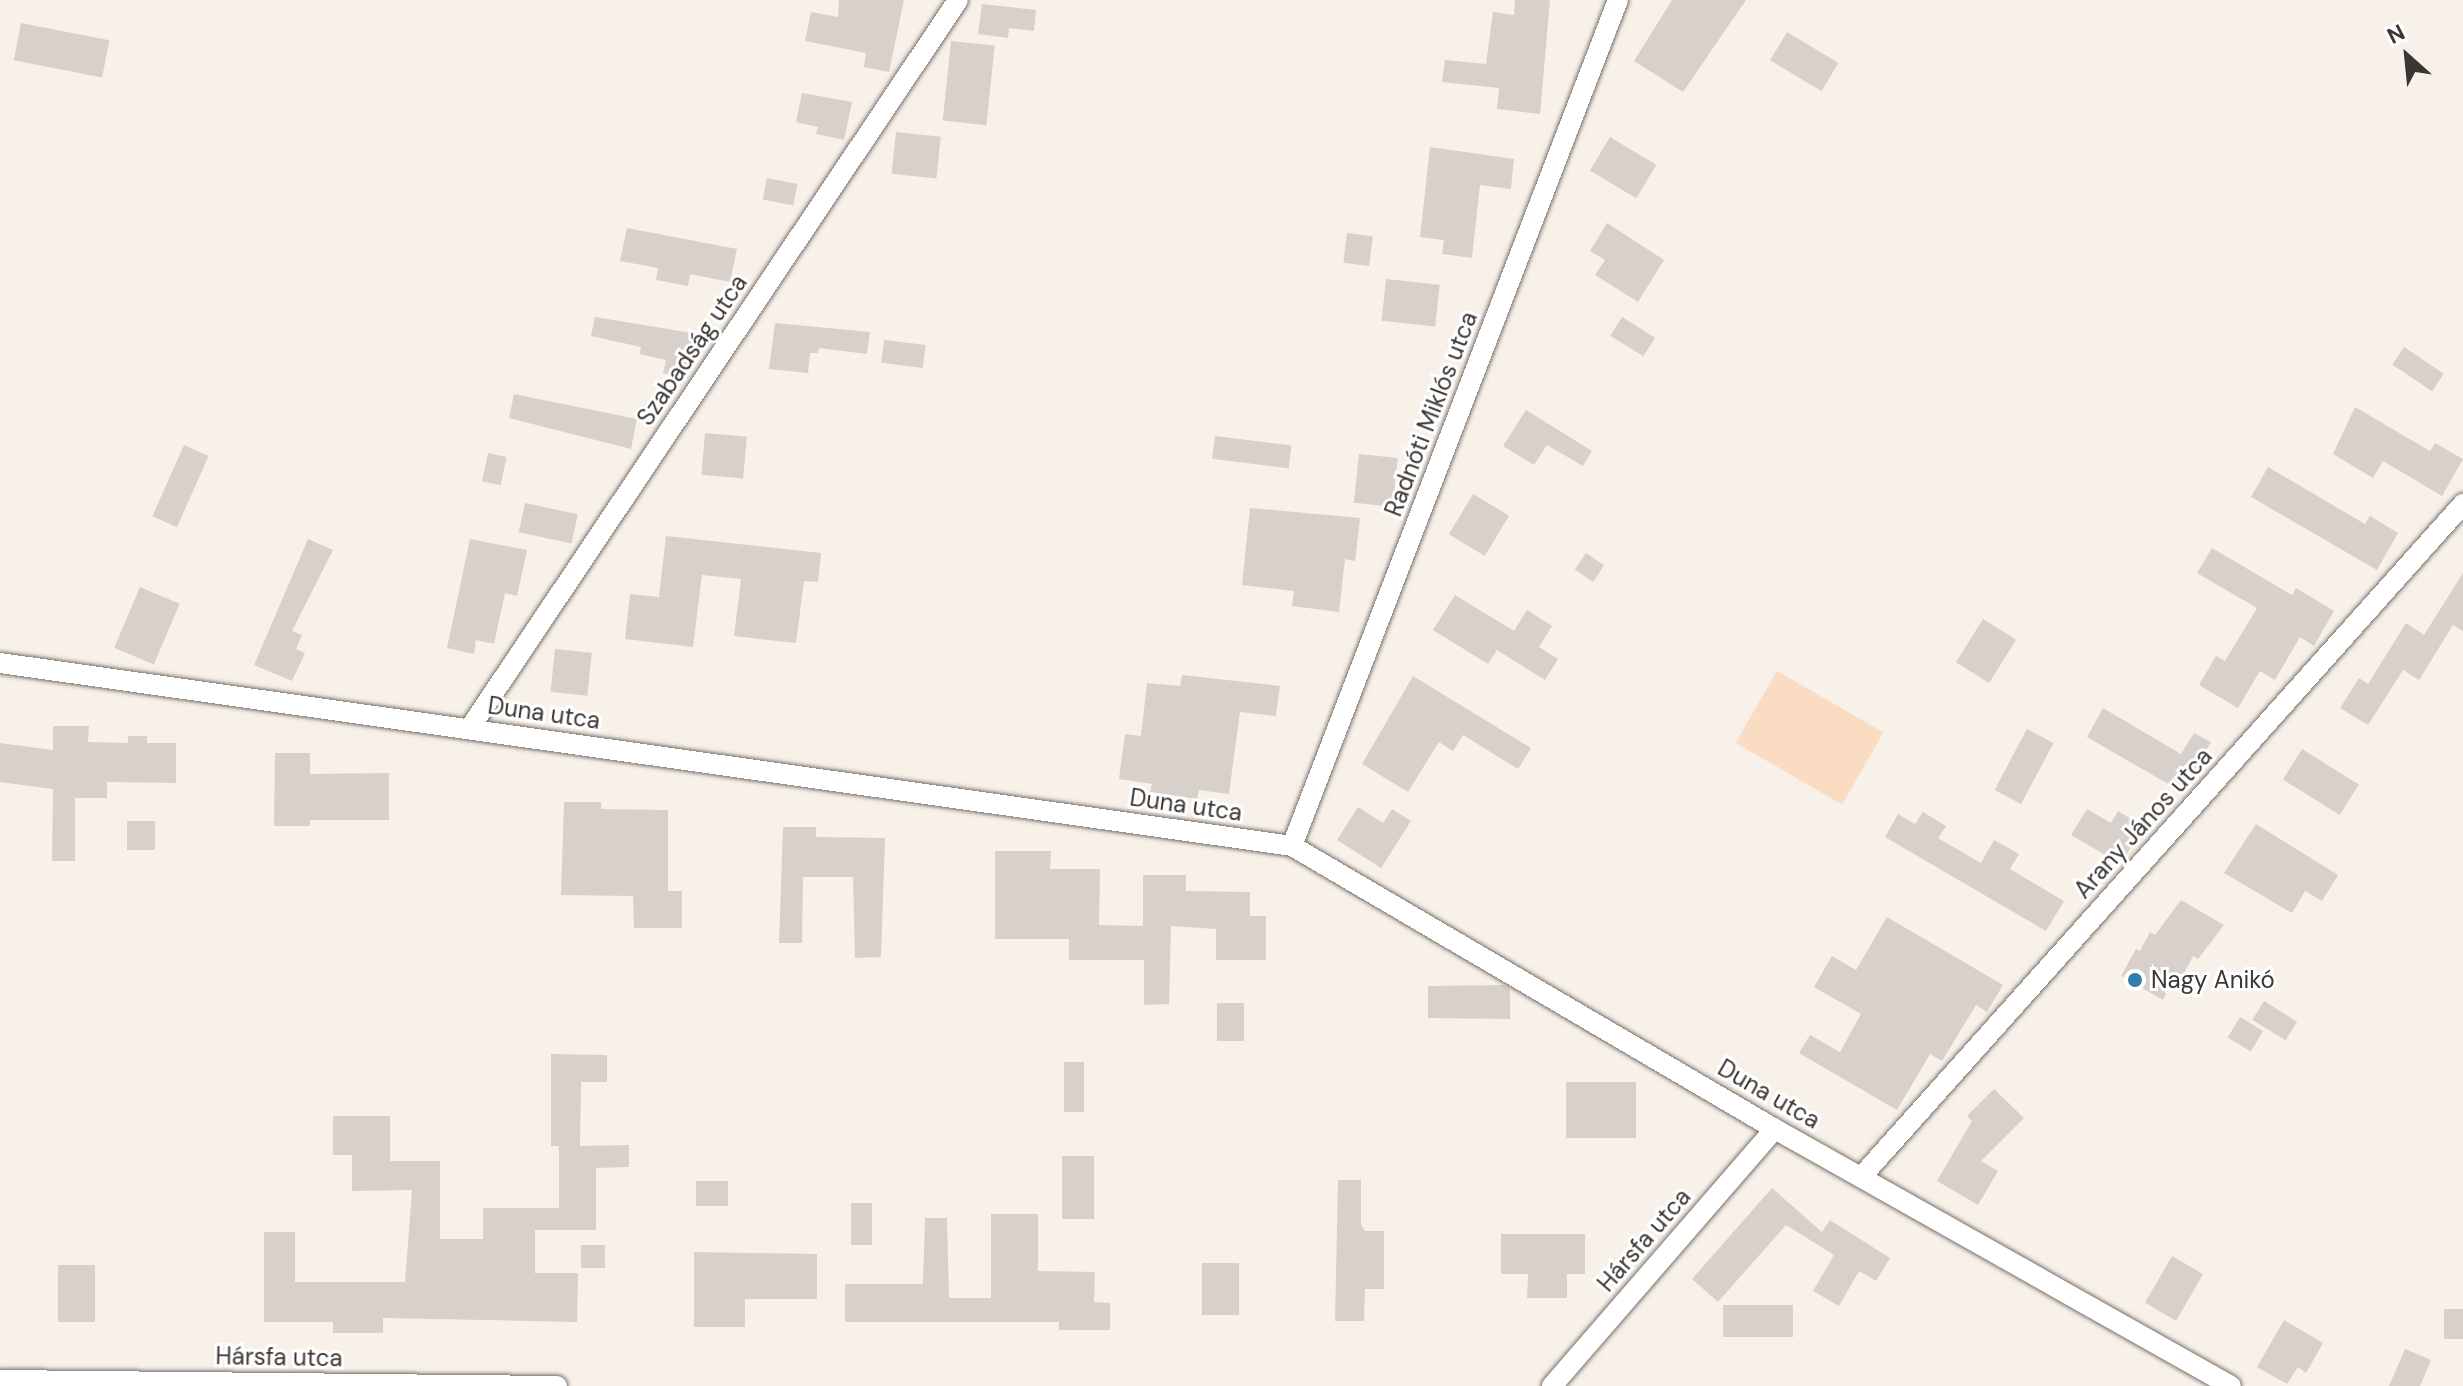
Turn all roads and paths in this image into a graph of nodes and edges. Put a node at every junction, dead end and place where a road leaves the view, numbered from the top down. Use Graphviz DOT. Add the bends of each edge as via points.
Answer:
graph roads {
  1 [pos="958,0"];
  2 [pos="1618,0"];
  3 [pos="2463,504"];
  4 [pos="0,663"];
  5 [pos="470,728"];
  6 [pos="1292,846"];
  7 [pos="1775,1129"];
  8 [pos="1862,1176"];
  9 [pos="0,1380"];
  10 [pos="557,1386"];
  11 [pos="1552,1386"];
  12 [pos="2231,1386"];
  1 -- 5 [label="street, Szabadság utca"];
  2 -- 6 [label="street, Radnóti Miklós utca"];
  3 -- 8 [label="street, Arany János utca"];
  4 -- 5 [label="street, Duna utca"];
  5 -- 6 [label="street, Duna utca"];
  6 -- 7 [label="street, Duna utca"];
  7 -- 8 [label="street, Duna utca"];
  7 -- 11 [label="street, Hársfa utca"];
  8 -- 12 [label="street, Duna utca"];
  9 -- 10 [label="street, Hársfa utca"];
}
